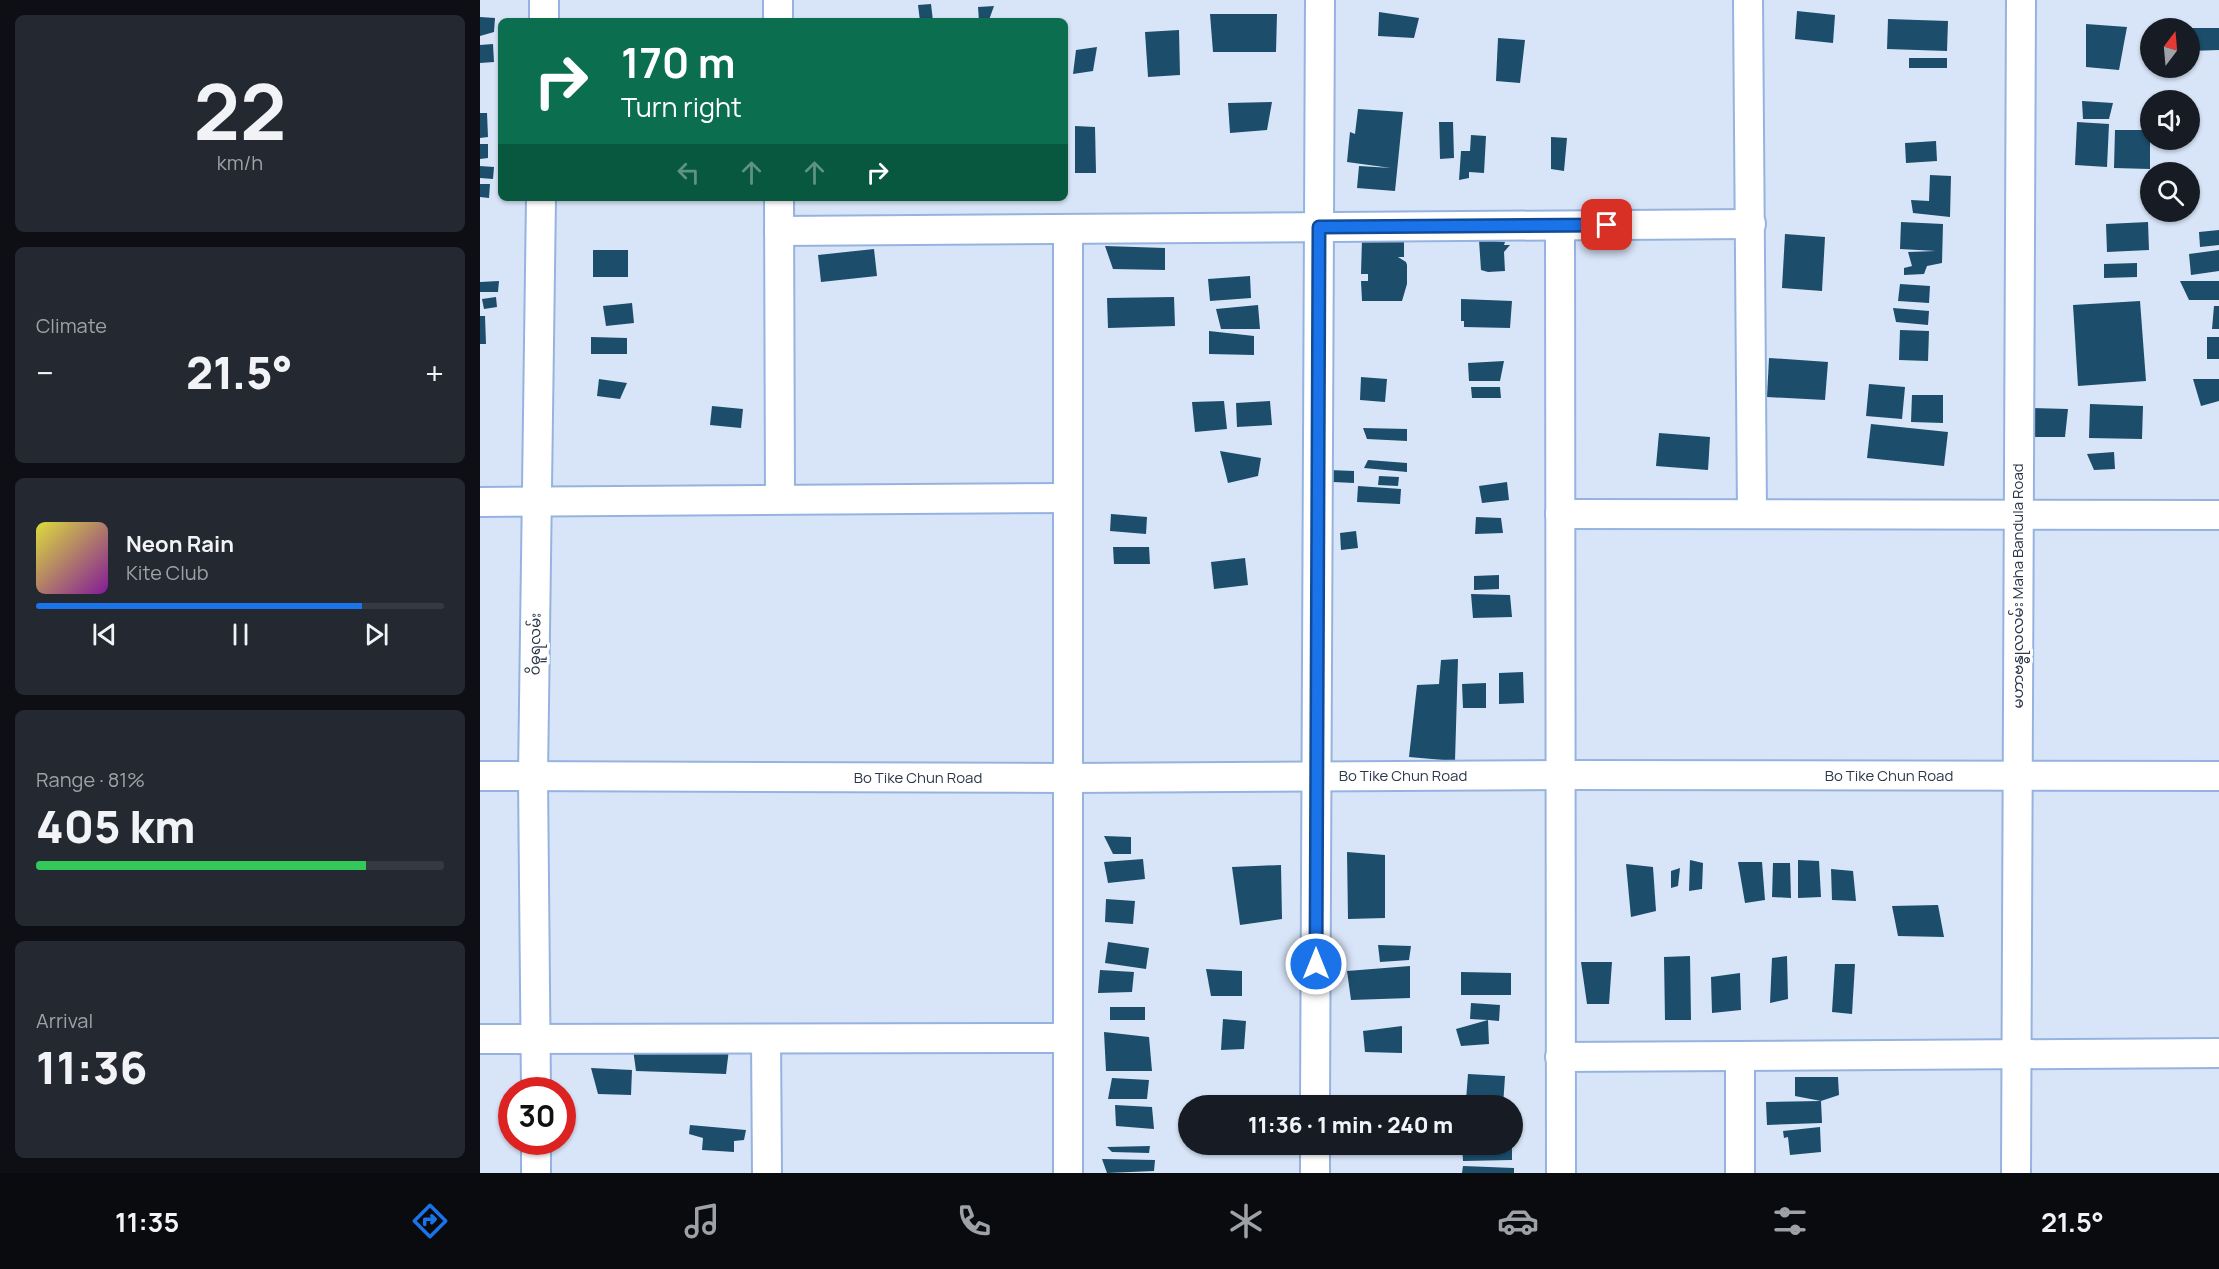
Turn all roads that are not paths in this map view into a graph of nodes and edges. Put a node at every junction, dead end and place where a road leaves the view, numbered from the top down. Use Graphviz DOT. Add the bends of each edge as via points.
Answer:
graph roads {
  1 [pos="544,0"];
  2 [pos="778,0"];
  3 [pos="1320,0"];
  4 [pos="1748,0"];
  5 [pos="2020,0"];
  6 [pos="544,18"];
  7 [pos="778,18"];
  8 [pos="541,201"];
  9 [pos="779,201"];
  10 [pos="1751,224"];
  11 [pos="1560,226"];
  12 [pos="1319,227"];
  13 [pos="1068,228"];
  14 [pos="779,231"];
  15 [pos="1068,498"];
  16 [pos="780,499"];
  17 [pos="537,501"];
  18 [pos="480,502"];
  19 [pos="1560,514"];
  20 [pos="1752,514"];
  21 [pos="2018,514"];
  22 [pos="2219,515"];
  23 [pos="1560,775"];
  24 [pos="480,776"];
  25 [pos="2018,776"];
  26 [pos="2219,776"];
  27 [pos="533,777"];
  28 [pos="1317,777"];
  29 [pos="1068,778"];
  30 [pos="1068,1038"];
  31 [pos="480,1039"];
  32 [pos="537,1039"];
  33 [pos="766,1039"];
  34 [pos="2219,1053"];
  35 [pos="2017,1055"];
  36 [pos="1740,1056"];
  37 [pos="1560,1057"];
  38 [pos="536,1077"];
  39 [pos="1315,1095"];
  40 [pos="536,1155"];
  41 [pos="1315,1155"];
  42 [pos="536,1173"];
  43 [pos="767,1173"];
  44 [pos="1068,1173"];
  45 [pos="1315,1173"];
  46 [pos="1561,1173"];
  47 [pos="1740,1173"];
  48 [pos="2016,1173"];
  1 -- 6 [label="street"];
  2 -- 7 [label="street"];
  3 -- 12 [label="street"];
  4 -- 10 [label="street"];
  5 -- 21 [label="street, မဟာဗန္ဓုလလမ်း Maha Bandula Road"];
  8 -- 17 [label="street, ဝိဓူရလမ်း"];
  9 -- 14 [label="street"];
  10 -- 11 [label="street"];
  10 -- 20 [label="street"];
  11 -- 12 [label="street"];
  11 -- 19 [label="street"];
  12 -- 13 [label="street"];
  12 -- 28 [label="street"];
  13 -- 14 [label="street"];
  13 -- 15 [label="street"];
  14 -- 16 [label="street"];
  15 -- 16 [label="street"];
  15 -- 29 [label="street"];
  16 -- 17 [label="street"];
  17 -- 18 [label="street"];
  17 -- 27 [label="street, ဝိဓူရလမ်း"];
  19 -- 20 [label="street"];
  19 -- 23 [label="street"];
  20 -- 21 [label="street"];
  21 -- 22 [label="street"];
  21 -- 25 [label="street, မဟာဗန္ဓုလလမ်း Maha Bandula Road"];
  23 -- 25 [label="street, Bo Tike Chun Road"];
  23 -- 28 [label="street, Bo Tike Chun Road"];
  23 -- 37 [label="street"];
  24 -- 27 [label="street, Bo Tike Chun Road"];
  25 -- 26 [label="street, Bo Tike Chun Road"];
  25 -- 35 [label="street, မဟာဗန္ဓုလလမ်း Maha Bandula Road"];
  27 -- 29 [label="street, Bo Tike Chun Road"];
  27 -- 32 [label="street, ဝိဓူရလမ်း"];
  28 -- 29 [label="street, Bo Tike Chun Road"];
  28 -- 39 [label="street"];
  29 -- 30 [label="street"];
  30 -- 33 [label="street"];
  30 -- 44 [label="street"];
  31 -- 32 [label="street"];
  32 -- 33 [label="street"];
  32 -- 38 [label="street, ဝိဓူရလမ်း"];
  33 -- 43 [label="street"];
  34 -- 35 [label="street"];
  35 -- 36 [label="street"];
  35 -- 48 [label="street, မဟာဗန္ဓုလလမ်း Maha Bandula Road"];
  36 -- 37 [label="street"];
  36 -- 47 [label="street"];
  37 -- 46 [label="street"];
  40 -- 42 [label="street"];
  41 -- 45 [label="street"];
}
